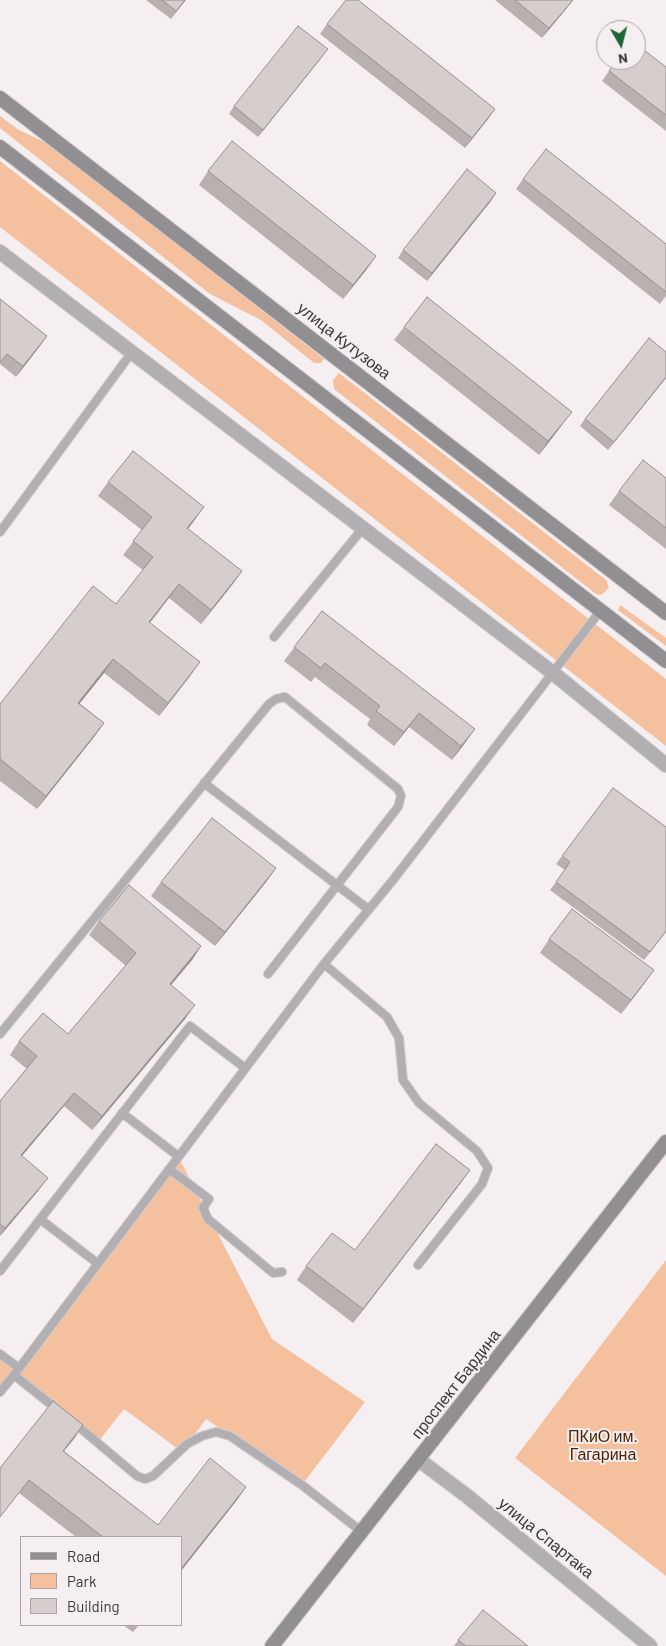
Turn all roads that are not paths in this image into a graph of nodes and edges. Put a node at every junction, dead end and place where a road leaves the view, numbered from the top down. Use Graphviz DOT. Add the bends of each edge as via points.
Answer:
graph roads {
  1 [pos="0,98"];
  2 [pos="0,147"];
  3 [pos="0,252"];
  4 [pos="132,352"];
  5 [pos="363,528"];
  6 [pos="0,532"];
  7 [pos="601,610"];
  8 [pos="666,613"];
  9 [pos="274,637"];
  10 [pos="666,661"];
  11 [pos="553,672"];
  12 [pos="666,765"];
  13 [pos="204,783"];
  14 [pos="336,885"];
  15 [pos="368,909"];
  16 [pos="324,964"];
  17 [pos="268,974"];
  18 [pos="0,1034"];
  19 [pos="245,1068"];
  20 [pos="122,1113"];
  21 [pos="666,1142"];
  22 [pos="178,1156"];
  23 [pos="169,1169"];
  24 [pos="40,1219"];
  25 [pos="97,1264"];
  26 [pos="418,1265"];
  27 [pos="0,1271"];
  28 [pos="282,1272"];
  29 [pos="0,1354"];
  30 [pos="16,1371"];
  31 [pos="0,1392"];
  32 [pos="419,1460"];
  33 [pos="362,1532"];
  34 [pos="272,1646"];
  35 [pos="650,1646"];
  1 -- 8 [label="main road, улица Кутузова"];
  2 -- 7 [label="main road"];
  3 -- 4 [label="street"];
  4 -- 5 [label="street"];
  4 -- 6 [label="lane"];
  5 -- 9 [label="lane"];
  5 -- 11 [label="street"];
  7 -- 10 [label="main road"];
  7 -- 11 [label="lane"];
  11 -- 12 [label="street"];
  11 -- 15 [label="lane"];
  13 -- 14 [label="lane"];
  13 -- 14 [label="lane" via="269,704 285,697 398,789 401,796 398,807"];
  13 -- 18 [label="lane"];
  14 -- 15 [label="lane"];
  14 -- 17 [label="lane"];
  15 -- 16 [label="lane"];
  16 -- 19 [label="lane"];
  16 -- 26 [label="lane" via="387,1017 399,1038 403,1080 419,1103 477,1151 488,1168 482,1184"];
  19 -- 20 [label="lane" via="190,1026"];
  19 -- 22 [label="lane"];
  20 -- 22 [label="lane"];
  20 -- 24 [label="lane"];
  21 -- 32 [label="main road, проспект Бардина"];
  22 -- 23 [label="lane"];
  23 -- 25 [label="lane"];
  23 -- 28 [label="lane" via="209,1199 203,1208 208,1219 273,1273"];
  24 -- 25 [label="lane"];
  24 -- 27 [label="lane"];
  25 -- 30 [label="lane"];
  29 -- 30 [label="lane"];
  30 -- 31 [label="lane"];
  30 -- 33 [label="lane" via="138,1476 145,1479 153,1476 187,1444 216,1432 230,1436 294,1479"];
  32 -- 33 [label="main road, проспект Бардина"];
  32 -- 35 [label="street, улица Спартака"];
  33 -- 34 [label="main road, проспект Бардина"];
}
